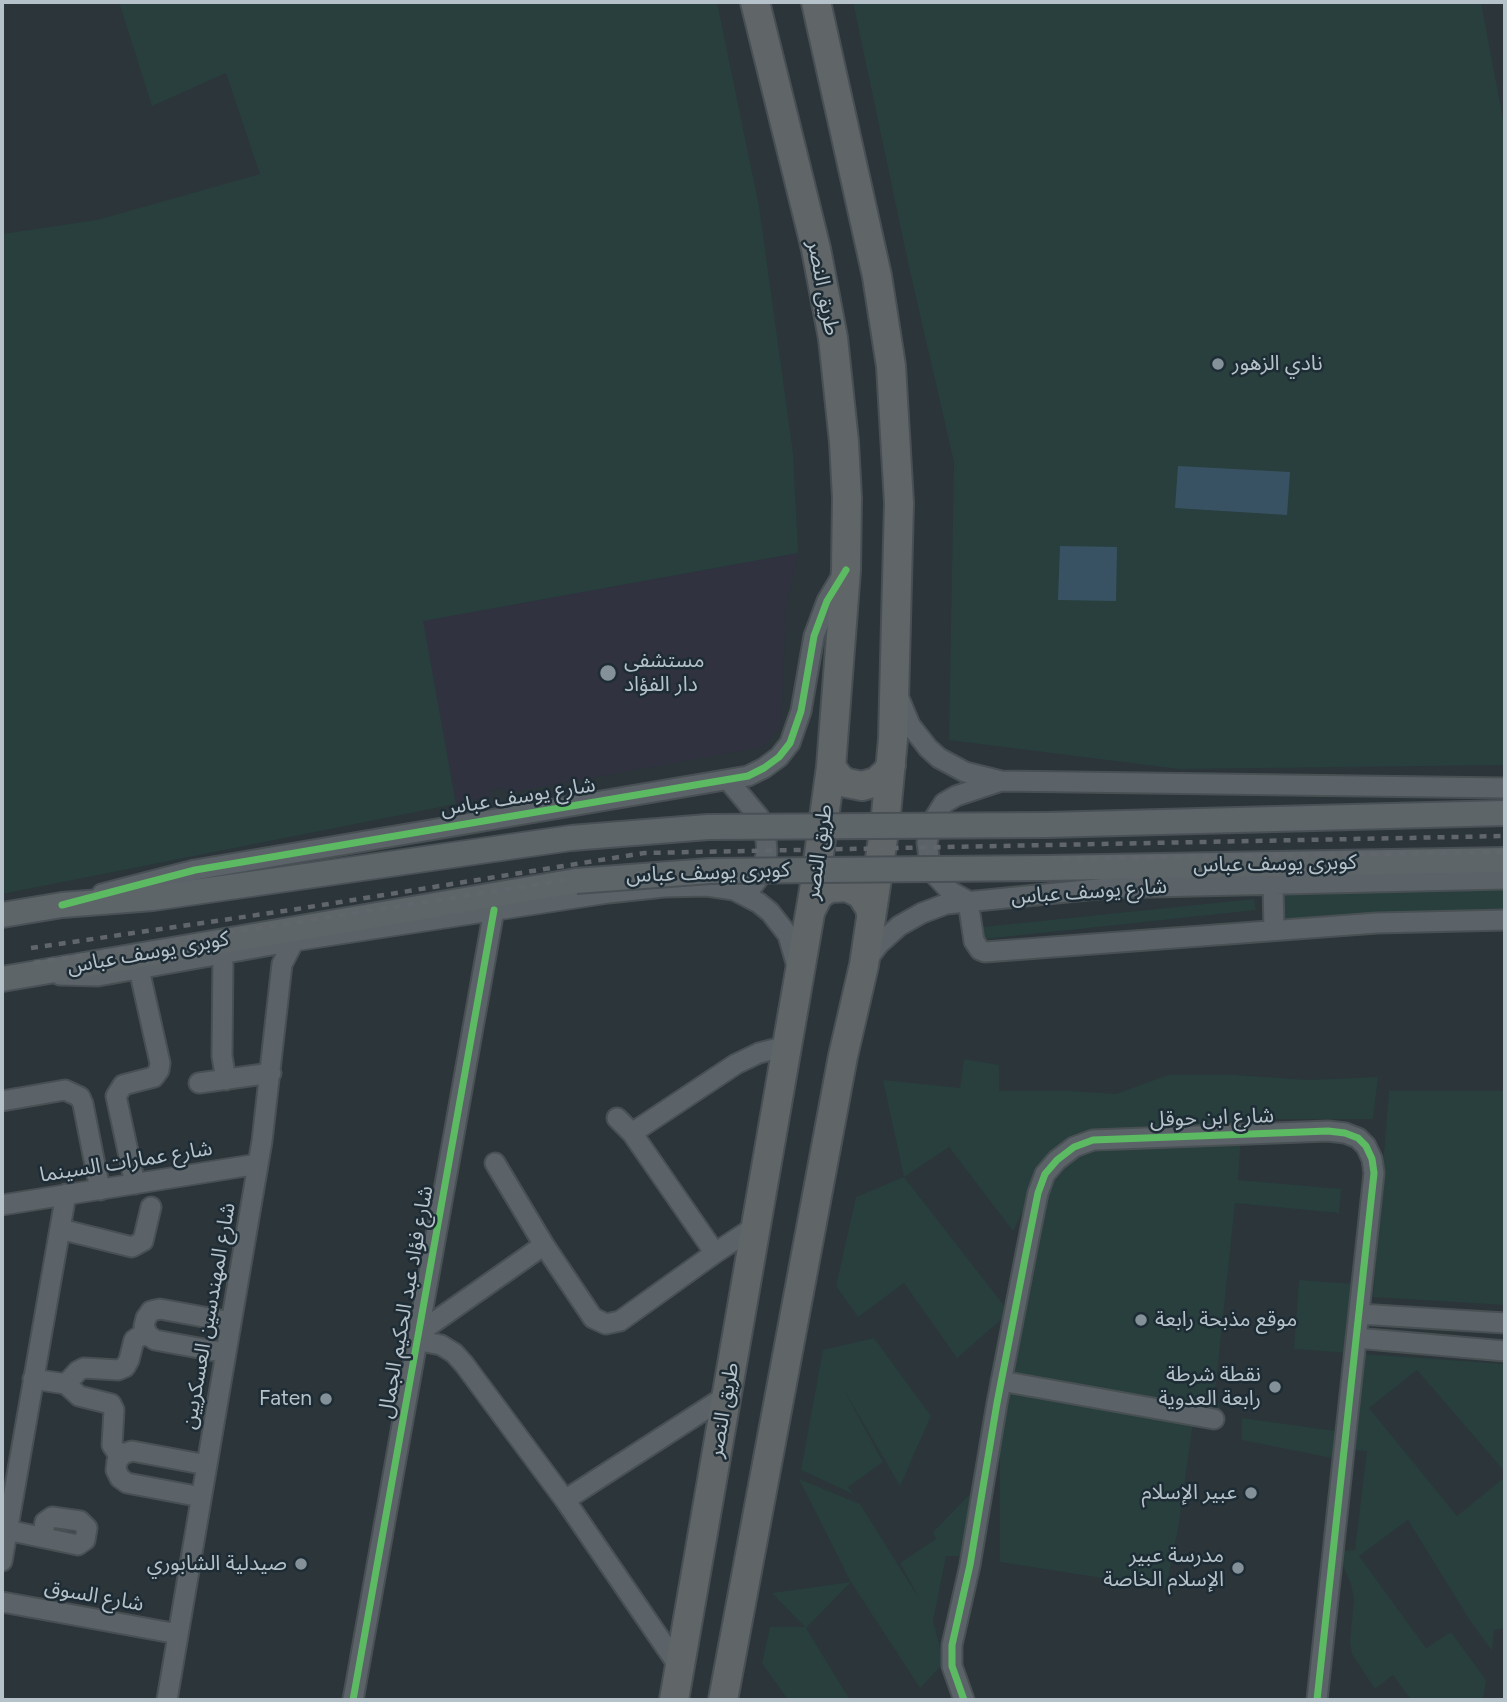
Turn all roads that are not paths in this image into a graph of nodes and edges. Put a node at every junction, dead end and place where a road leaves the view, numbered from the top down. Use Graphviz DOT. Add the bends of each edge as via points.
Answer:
graph roads {
  1 [pos="755,2"];
  2 [pos="816,2"];
  3 [pos="846,570"];
  4 [pos="895,684"];
  5 [pos="891,765"];
  6 [pos="831,767"];
  7 [pos="728,780"];
  8 [pos="1001,781"];
  9 [pos="1505,788"];
  10 [pos="1505,813"];
  11 [pos="1505,860"];
  12 [pos="1505,879"];
  13 [pos="1273,884"];
  14 [pos="746,895"];
  15 [pos="968,901"];
  16 [pos="62,905"];
  17 [pos="494,910"];
  18 [pos="811,910"];
  19 [pos="2,915"];
  20 [pos="871,915"];
  21 [pos="1505,920"];
  22 [pos="1274,930"];
  23 [pos="294,941"];
  24 [pos="223,955"];
  25 [pos="863,965"];
  26 [pos="139,969"];
  27 [pos="45,971"];
  28 [pos="2,979"];
  29 [pos="797,991"];
  30 [pos="788,1046"];
  31 [pos="271,1073"];
  32 [pos="226,1080"];
  33 [pos="199,1083"];
  34 [pos="2,1101"];
  35 [pos="617,1118"];
  36 [pos="632,1133"];
  37 [pos="495,1163"];
  38 [pos="258,1164"];
  39 [pos="135,1184"];
  40 [pos="100,1190"];
  41 [pos="66,1194"];
  42 [pos="2,1205"];
  43 [pos="151,1207"];
  44 [pos="756,1226"];
  45 [pos="60,1229"];
  46 [pos="544,1245"];
  47 [pos="715,1253"];
  48 [pos="1359,1314"];
  49 [pos="231,1322"];
  50 [pos="1505,1323"];
  51 [pos="148,1335"];
  52 [pos="417,1337"];
  53 [pos="1356,1338"];
  54 [pos="1505,1351"];
  55 [pos="226,1353"];
  56 [pos="33,1379"];
  57 [pos="1002,1381"];
  58 [pos="66,1384"];
  59 [pos="726,1396"];
  60 [pos="1214,1419"];
  61 [pos="123,1454"];
  62 [pos="207,1465"];
  63 [pos="201,1497"];
  64 [pos="565,1500"];
  65 [pos="7,1530"];
  66 [pos="43,1536"];
  67 [pos="2,1560"];
  68 [pos="2,1602"];
  69 [pos="178,1634"];
  70 [pos="680,1668"];
  71 [pos="167,1700"];
  72 [pos="352,1700"];
  73 [pos="674,1700"];
  74 [pos="723,1700"];
  75 [pos="964,1700"];
  76 [pos="1317,1700"];
  1 -- 3 [label="highway, طريق النصر" via="833,338 844,442"];
  2 -- 4 [label="highway" via="875,264 891,366 899,503"];
  3 -- 6 [label="highway, طريق النصر"];
  3 -- 7 [label="street, شارع يوسف عباس" via="827,601 814,636 801,711 790,743 764,768"];
  4 -- 5 [label="highway"];
  4 -- 8 [label="street" via="909,725 928,748 965,772"];
  5 -- 6 [label="highway" via="882,778 862,786 840,779"];
  5 -- 20 [label="highway"];
  6 -- 18 [label="highway, طريق النصر"];
  7 -- 14 [label="street" via="759,817 766,840 760,876"];
  7 -- 16 [label="street, شارع يوسف عباس" via="195,870"];
  8 -- 9 [label="street"];
  8 -- 15 [label="street" via="944,803 928,832 928,854 935,875"];
  10 -- 16 [label="main road, كوبرى يوسف عباس, bridge" via="1046,825 719,827 571,838 153,898"];
  11 -- 27 [label="main road, كوبرى يوسف عباس, bridge" via="710,871 576,881"];
  12 -- 13 [label="street, شارع يوسف عباس"];
  13 -- 15 [label="street, شارع يوسف عباس" via="1107,888"];
  13 -- 22 [label="street"];
  14 -- 17 [label="street" via="721,887 664,887"];
  14 -- 29 [label="street" via="770,912 788,935 797,962"];
  15 -- 22 [label="street" via="974,941 985,953"];
  15 -- 25 [label="street, شارع يوسف عباس" via="934,908 899,926"];
  16 -- 19 [label="main road, شارع يوسف عباس"];
  17 -- 23 [label="street"];
  17 -- 52 [label="street, شارع فؤاد عبد الحكيم الجمال"];
  18 -- 20 [label="highway" via="818,896 831,888 847,887 861,894"];
  18 -- 29 [label="highway, طريق النصر"];
  20 -- 25 [label="highway"];
  21 -- 22 [label="street" via="1417,920"];
  23 -- 24 [label="street"];
  23 -- 31 [label="street, شارع المهندسين العسكريين" via="282,964"];
  24 -- 26 [label="street"];
  24 -- 32 [label="street"];
  25 -- 74 [label="highway"];
  26 -- 27 [label="street" via="85,977"];
  26 -- 39 [label="street" via="160,1063 154,1076 123,1085 116,1096"];
  27 -- 28 [label="main road"];
  29 -- 30 [label="highway, طريق النصر"];
  30 -- 36 [label="street" via="736,1064"];
  30 -- 44 [label="highway, طريق النصر"];
  31 -- 32 [label="street"];
  31 -- 38 [label="street, شارع المهندسين العسكريين"];
  32 -- 33 [label="street"];
  34 -- 40 [label="street" via="65,1090 80,1097"];
  35 -- 36 [label="street"];
  36 -- 47 [label="street"];
  37 -- 46 [label="street"];
  38 -- 39 [label="street, شارع عمارات السينما"];
  38 -- 49 [label="street, شارع المهندسين العسكريين"];
  39 -- 40 [label="street, شارع عمارات السينما"];
  40 -- 41 [label="street, شارع عمارات السينما"];
  41 -- 42 [label="street, شارع عمارات السينما"];
  41 -- 45 [label="street"];
  43 -- 45 [label="street" via="144,1241 132,1247"];
  44 -- 47 [label="street"];
  44 -- 59 [label="highway, طريق النصر"];
  45 -- 56 [label="street"];
  46 -- 47 [label="street" via="593,1318 606,1324 620,1321"];
  46 -- 52 [label="street"];
  48 -- 50 [label="street"];
  48 -- 53 [label="street, شارع ابن حوقل"];
  48 -- 57 [label="street, شارع ابن حوقل" via="1374,1173 1367,1146 1358,1138 1328,1131 1093,1140 1074,1147 1045,1174"];
  49 -- 51 [label="street" via="160,1309 146,1318"];
  49 -- 55 [label="street, شارع المهندسين العسكريين"];
  51 -- 55 [label="street"];
  51 -- 58 [label="street" via="134,1340 125,1367 83,1368"];
  52 -- 64 [label="street" via="454,1353"];
  52 -- 72 [label="street, شارع فؤاد عبد الحكيم الجمال"];
  53 -- 54 [label="street"];
  53 -- 76 [label="street, شارع ابن حوقل"];
  55 -- 62 [label="street, شارع المهندسين العسكريين"];
  56 -- 58 [label="street"];
  56 -- 65 [label="street"];
  57 -- 60 [label="street"];
  57 -- 75 [label="street, شارع ابن حوقل" via="952,1644 953,1666"];
  58 -- 61 [label="street" via="79,1396 111,1404 112,1445"];
  59 -- 64 [label="street"];
  59 -- 70 [label="highway, طريق النصر"];
  61 -- 62 [label="street" via="132,1451"];
  61 -- 63 [label="street" via="116,1470 127,1483"];
  62 -- 63 [label="street, شارع المهندسين العسكريين"];
  63 -- 69 [label="street, شارع المهندسين العسكريين"];
  64 -- 70 [label="street"];
  65 -- 66 [label="street"];
  65 -- 67 [label="street"];
  68 -- 69 [label="street, شارع السوق"];
  69 -- 71 [label="street, شارع المهندسين العسكريين"];
  70 -- 73 [label="highway, طريق النصر"];
}
